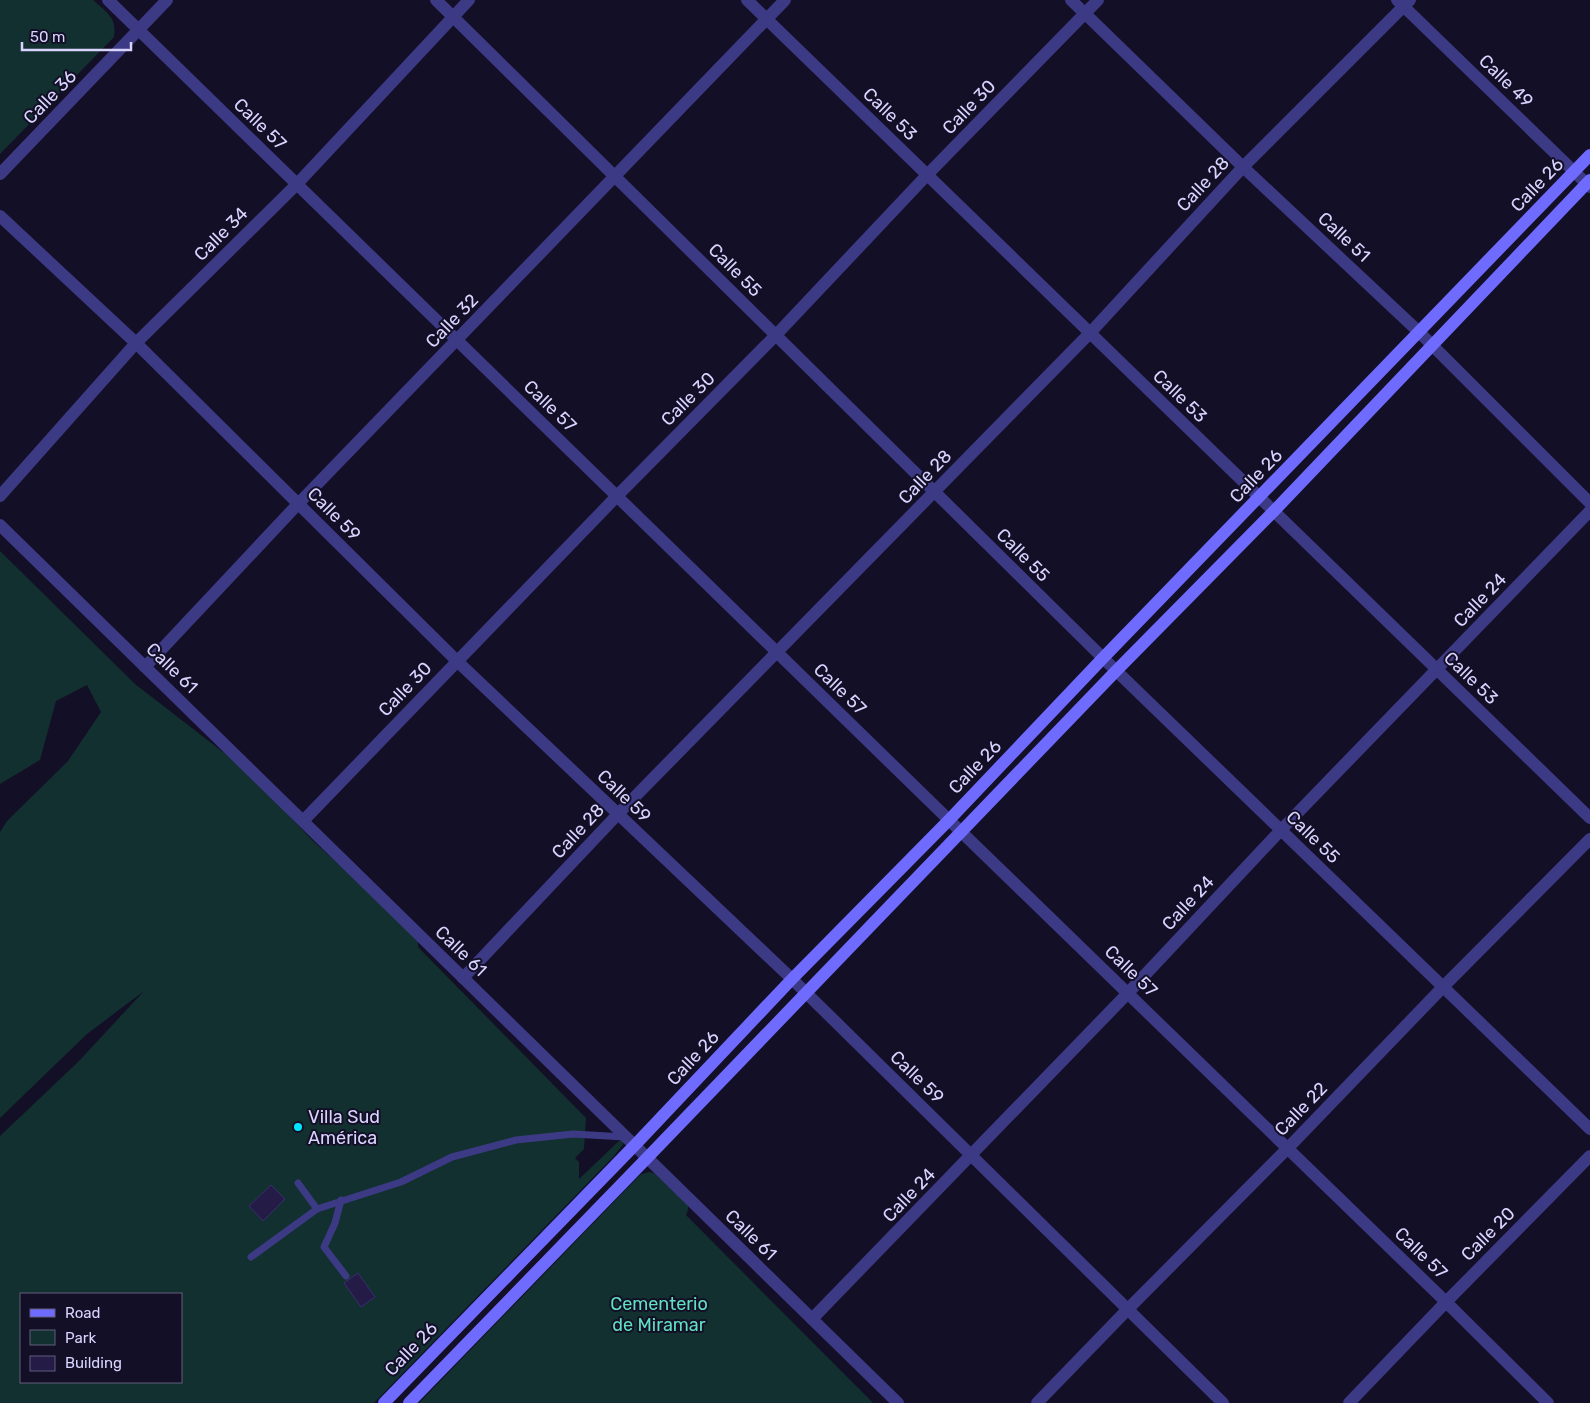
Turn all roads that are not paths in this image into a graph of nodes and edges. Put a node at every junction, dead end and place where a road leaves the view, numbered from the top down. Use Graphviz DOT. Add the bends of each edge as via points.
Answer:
graph roads {
  1 [pos="108,0"];
  2 [pos="167,0"];
  3 [pos="436,0"];
  4 [pos="469,0"];
  5 [pos="747,0"];
  6 [pos="785,0"];
  7 [pos="1070,0"];
  8 [pos="1098,0"];
  9 [pos="1404,2"];
  10 [pos="1085,14"];
  11 [pos="453,17"];
  12 [pos="766,19"];
  13 [pos="139,30"];
  14 [pos="1590,155"];
  15 [pos="1243,167"];
  16 [pos="1574,172"];
  17 [pos="0,174"];
  18 [pos="927,175"];
  19 [pos="615,176"];
  20 [pos="297,184"];
  21 [pos="1589,184"];
  22 [pos="0,216"];
  23 [pos="1420,332"];
  24 [pos="1090,333"];
  25 [pos="776,335"];
  26 [pos="457,340"];
  27 [pos="136,344"];
  28 [pos="1433,345"];
  29 [pos="935,492"];
  30 [pos="0,496"];
  31 [pos="617,496"];
  32 [pos="1260,498"];
  33 [pos="1590,503"];
  34 [pos="298,504"];
  35 [pos="1274,511"];
  36 [pos="1590,511"];
  37 [pos="0,525"];
  38 [pos="778,653"];
  39 [pos="1103,658"];
  40 [pos="457,661"];
  41 [pos="145,666"];
  42 [pos="1437,670"];
  43 [pos="1116,671"];
  44 [pos="618,814"];
  45 [pos="1590,818"];
  46 [pos="949,820"];
  47 [pos="303,821"];
  48 [pos="1281,830"];
  49 [pos="961,831"];
  50 [pos="1590,840"];
  51 [pos="463,978"];
  52 [pos="792,979"];
  53 [pos="1443,987"];
  54 [pos="805,992"];
  55 [pos="1128,993"];
  56 [pos="1590,1129"];
  57 [pos="630,1141"];
  58 [pos="1288,1148"];
  59 [pos="972,1155"];
  60 [pos="1590,1156"];
  61 [pos="647,1158"];
  62 [pos="298,1183"];
  63 [pos="341,1200"];
  64 [pos="317,1209"];
  65 [pos="251,1257"];
  66 [pos="346,1276"];
  67 [pos="1446,1302"];
  68 [pos="1128,1309"];
  69 [pos="812,1319"];
  70 [pos="384,1403"];
  71 [pos="409,1403"];
  72 [pos="898,1403"];
  73 [pos="1037,1403"];
  74 [pos="1223,1403"];
  75 [pos="1349,1403"];
  76 [pos="1548,1403"];
  1 -- 13 [label="street, Calle 57"];
  2 -- 13 [label="street, Calle 36"];
  3 -- 11 [label="street, Calle 55"];
  4 -- 11 [label="street, Calle 34"];
  5 -- 12 [label="street, Calle 53"];
  6 -- 12 [label="street, Calle 32"];
  7 -- 10 [label="street, Calle 51"];
  8 -- 10 [label="street, Calle 30"];
  9 -- 15 [label="street, Calle 28"];
  9 -- 16 [label="street, Calle 49"];
  10 -- 15 [label="street, Calle 51"];
  10 -- 18 [label="street, Calle 30"];
  11 -- 19 [label="street, Calle 55"];
  11 -- 20 [label="street, Calle 34"];
  12 -- 18 [label="street, Calle 53"];
  12 -- 19 [label="street, Calle 32"];
  13 -- 17 [label="street, Calle 36"];
  13 -- 20 [label="street, Calle 57"];
  14 -- 16 [label="main road, Calle 26"];
  15 -- 23 [label="street, Calle 51"];
  15 -- 24 [label="street, Calle 28"];
  16 -- 21 [label="street, Calle 49"];
  16 -- 23 [label="main road, Calle 26"];
  18 -- 24 [label="street, Calle 53"];
  18 -- 25 [label="street, Calle 30"];
  19 -- 25 [label="street, Calle 55"];
  19 -- 26 [label="street, Calle 32"];
  20 -- 26 [label="street, Calle 57"];
  20 -- 27 [label="street, Calle 34"];
  21 -- 28 [label="main road, Calle 26"];
  22 -- 27 [label="street, Calle 59"];
  23 -- 28 [label="street, Calle 51"];
  23 -- 32 [label="main road, Calle 26"];
  24 -- 29 [label="street, Calle 28"];
  24 -- 32 [label="street, Calle 53"];
  25 -- 29 [label="street, Calle 55"];
  25 -- 31 [label="street, Calle 30"];
  26 -- 31 [label="street, Calle 57"];
  26 -- 34 [label="street, Calle 32"];
  27 -- 30 [label="street, Calle 34"];
  27 -- 34 [label="street, Calle 59"];
  28 -- 33 [label="street, Calle 51"];
  28 -- 35 [label="main road, Calle 26"];
  29 -- 38 [label="street, Calle 28"];
  29 -- 39 [label="street, Calle 55"];
  31 -- 38 [label="street, Calle 57"];
  31 -- 40 [label="street, Calle 30"];
  32 -- 35 [label="street, Calle 53"];
  32 -- 39 [label="main road, Calle 26"];
  34 -- 40 [label="street, Calle 59"];
  34 -- 41 [label="street, Calle 32"];
  35 -- 42 [label="street, Calle 53"];
  35 -- 43 [label="main road, Calle 26"];
  36 -- 42 [label="street, Calle 24"];
  37 -- 41 [label="street, Calle 61"];
  38 -- 44 [label="street, Calle 28"];
  38 -- 46 [label="street, Calle 57"];
  39 -- 43 [label="street, Calle 55"];
  39 -- 46 [label="main road, Calle 26"];
  40 -- 44 [label="street, Calle 59"];
  40 -- 47 [label="street, Calle 30"];
  41 -- 47 [label="street, Calle 61"];
  42 -- 45 [label="street, Calle 53"];
  42 -- 48 [label="street, Calle 24"];
  43 -- 48 [label="street, Calle 55"];
  43 -- 49 [label="main road, Calle 26"];
  44 -- 51 [label="street, Calle 28"];
  44 -- 52 [label="street, Calle 59"];
  46 -- 49 [label="street, Calle 57"];
  46 -- 52 [label="main road, Calle 26"];
  47 -- 51 [label="street, Calle 61"];
  48 -- 53 [label="street, Calle 55"];
  48 -- 55 [label="street, Calle 24"];
  49 -- 54 [label="main road, Calle 26"];
  49 -- 55 [label="street, Calle 57"];
  50 -- 53 [label="street, Calle 22"];
  51 -- 57 [label="street, Calle 61"];
  52 -- 54 [label="street, Calle 59"];
  52 -- 57 [label="main road, Calle 26"];
  53 -- 56 [label="street, Calle 55"];
  53 -- 58 [label="street, Calle 22"];
  54 -- 59 [label="street, Calle 59"];
  54 -- 61 [label="main road, Calle 26"];
  55 -- 58 [label="street, Calle 57"];
  55 -- 59 [label="street, Calle 24"];
  57 -- 61 [label="street, Calle 61"];
  57 -- 63 [label="lane" via="573,1134 516,1140 452,1157 402,1182"];
  57 -- 70 [label="main road, Calle 26"];
  58 -- 67 [label="street, Calle 57"];
  58 -- 68 [label="street, Calle 22"];
  59 -- 68 [label="street, Calle 59"];
  59 -- 69 [label="street, Calle 24"];
  60 -- 67 [label="street, Calle 20"];
  61 -- 69 [label="street, Calle 61"];
  61 -- 71 [label="main road, Calle 26"];
  62 -- 64 [label="lane"];
  63 -- 64 [label="lane"];
  63 -- 66 [label="lane" via="324,1247"];
  64 -- 65 [label="lane"];
  67 -- 75 [label="street, Calle 20"];
  67 -- 76 [label="street, Calle 57"];
  68 -- 73 [label="street, Calle 22"];
  68 -- 74 [label="street, Calle 59"];
  69 -- 72 [label="street, Calle 61"];
}
